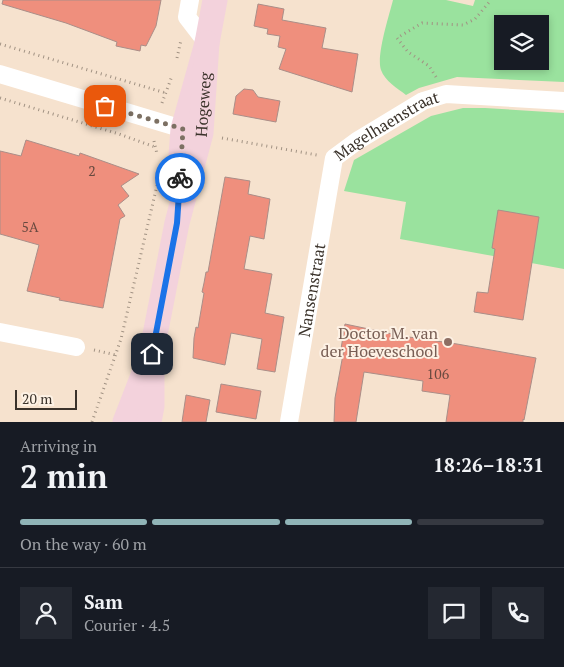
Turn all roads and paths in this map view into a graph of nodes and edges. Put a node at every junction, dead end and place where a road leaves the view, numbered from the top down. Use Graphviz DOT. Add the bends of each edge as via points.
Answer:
graph roads {
  1 [pos="190,0"];
  2 [pos="216,0"];
  3 [pos="491,0"];
  4 [pos="187,17"];
  5 [pos="207,43"];
  6 [pos="0,44"];
  7 [pos="176,66"];
  8 [pos="0,74"];
  9 [pos="172,75"];
  10 [pos="166,93"];
  11 [pos="446,94"];
  12 [pos="0,98"];
  13 [pos="564,101"];
  14 [pos="157,122"];
  15 [pos="192,131"];
  16 [pos="155,147"];
  17 [pos="159,157"];
  18 [pos="334,158"];
  19 [pos="160,170"];
  20 [pos="0,332"];
  21 [pos="76,347"];
  22 [pos="152,354"];
  23 [pos="92,422"];
  24 [pos="125,422"];
  25 [pos="149,422"];
  26 [pos="289,422"];
  1 -- 4 [label="street"];
  2 -- 5 [label="main road, Hogeweg"];
  3 -- 11 [label="path" via="475,19 464,25 422,22 398,38 408,52 429,66"];
  4 -- 5 [label="street"];
  4 -- 7 [label="path"];
  5 -- 15 [label="main road, Hogeweg"];
  6 -- 10 [label="path"];
  8 -- 14 [label="street"];
  9 -- 10 [label="path"];
  10 -- 14 [label="path"];
  11 -- 13 [label="street, Magelhaenstraat"];
  11 -- 18 [label="street, Magelhaenstraat" via="423,101"];
  12 -- 16 [label="path"];
  14 -- 15 [label="street"];
  14 -- 16 [label="path"];
  15 -- 18 [label="path, Magelhaenstraat"];
  15 -- 22 [label="main road, Hogeweg"];
  16 -- 17 [label="path"];
  18 -- 26 [label="street, Nansenstraat"];
  19 -- 23 [label="path" via="122,339"];
  20 -- 21 [label="street"];
  22 -- 24 [label="main road, Hogeweg"];
  22 -- 25 [label="main road, Hogeweg"];
}
